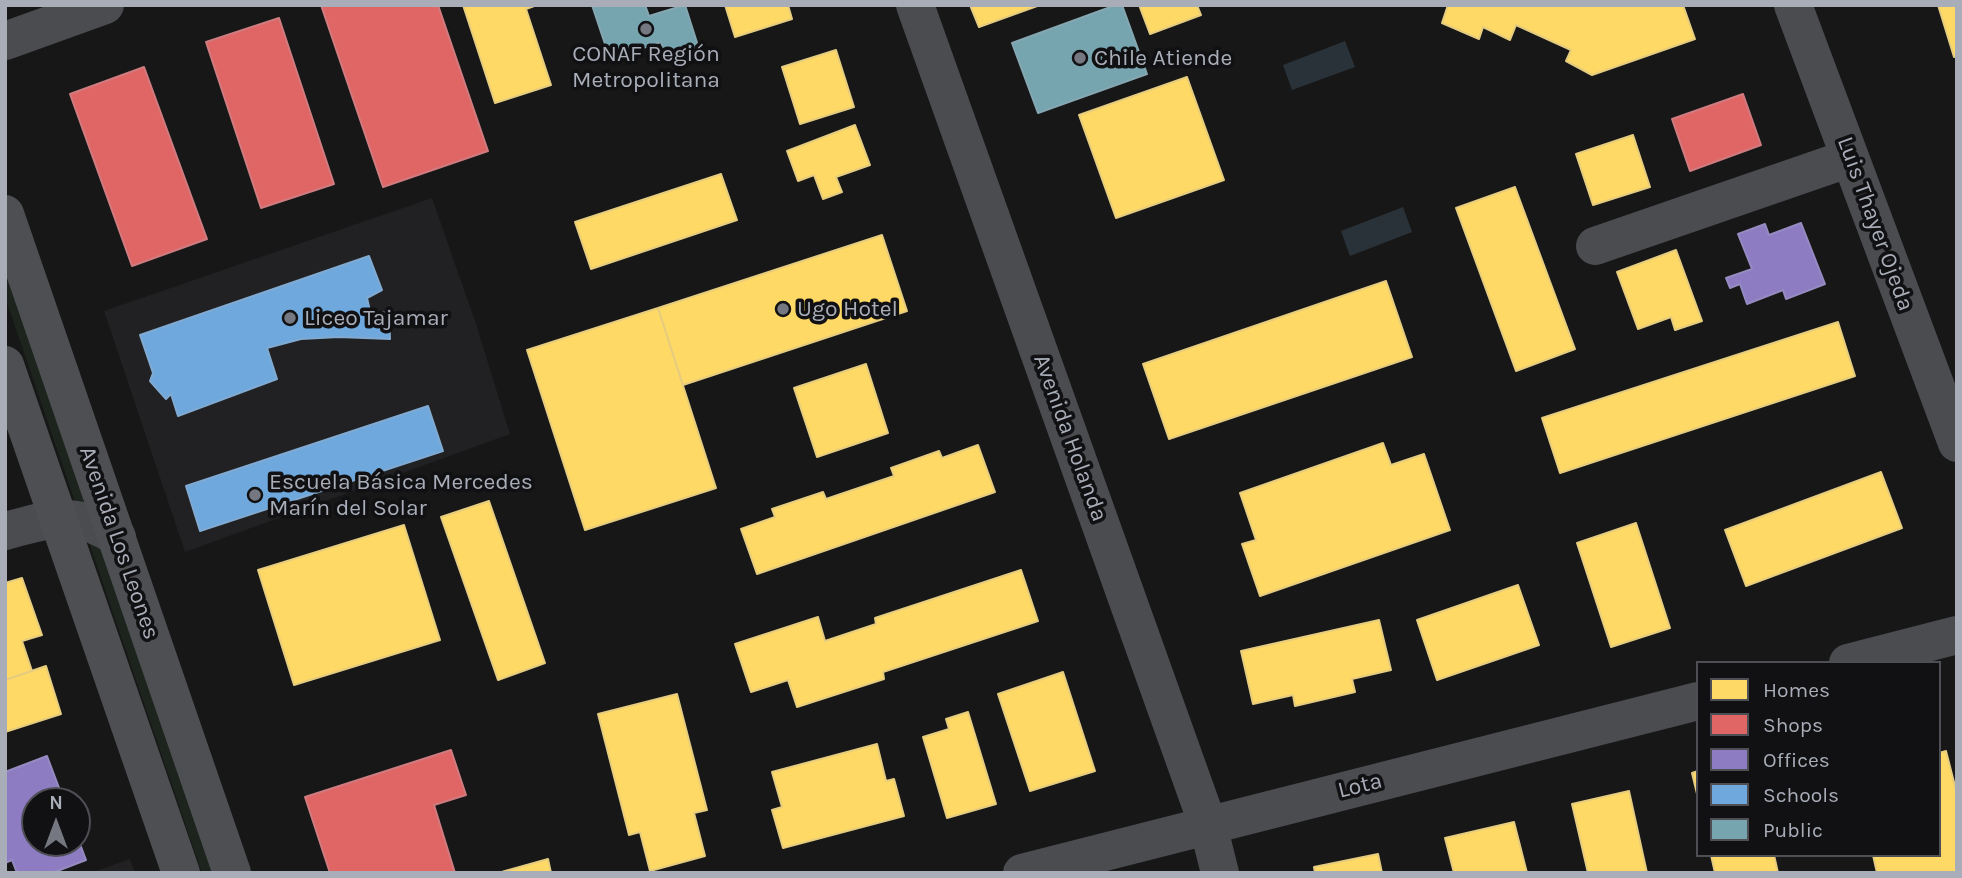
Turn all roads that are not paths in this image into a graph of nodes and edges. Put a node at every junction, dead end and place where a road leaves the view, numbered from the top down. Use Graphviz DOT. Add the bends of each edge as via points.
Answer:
graph roads {
  1 [pos="105,5"];
  2 [pos="915,5"];
  3 [pos="1793,5"];
  4 [pos="5,41"];
  5 [pos="1850,158"];
  6 [pos="5,214"];
  7 [pos="1595,246"];
  8 [pos="5,365"];
  9 [pos="1957,443"];
  10 [pos="57,517"];
  11 [pos="5,531"];
  12 [pos="117,537"];
  13 [pos="1957,635"];
  14 [pos="1856,661"];
  15 [pos="1696,702"];
  16 [pos="1208,825"];
  17 [pos="181,873"];
  18 [pos="232,873"];
  19 [pos="1022,873"];
  20 [pos="1220,873"];
  1 -- 4 [label="street"];
  2 -- 16 [label="street, Avenida Holanda"];
  3 -- 5 [label="street, Luis Thayer Ojeda"];
  5 -- 7 [label="street"];
  5 -- 9 [label="street, Luis Thayer Ojeda"];
  6 -- 12 [label="main road, Avenida Los Leones"];
  8 -- 10 [label="main road"];
  10 -- 11 [label="street"];
  10 -- 12 [label="street" via="88,522"];
  10 -- 17 [label="main road"];
  12 -- 18 [label="main road, Avenida Los Leones"];
  13 -- 14 [label="street"];
  15 -- 16 [label="street, Lota"];
  16 -- 19 [label="street, Lota"];
  16 -- 20 [label="street, Avenida Holanda"];
}
